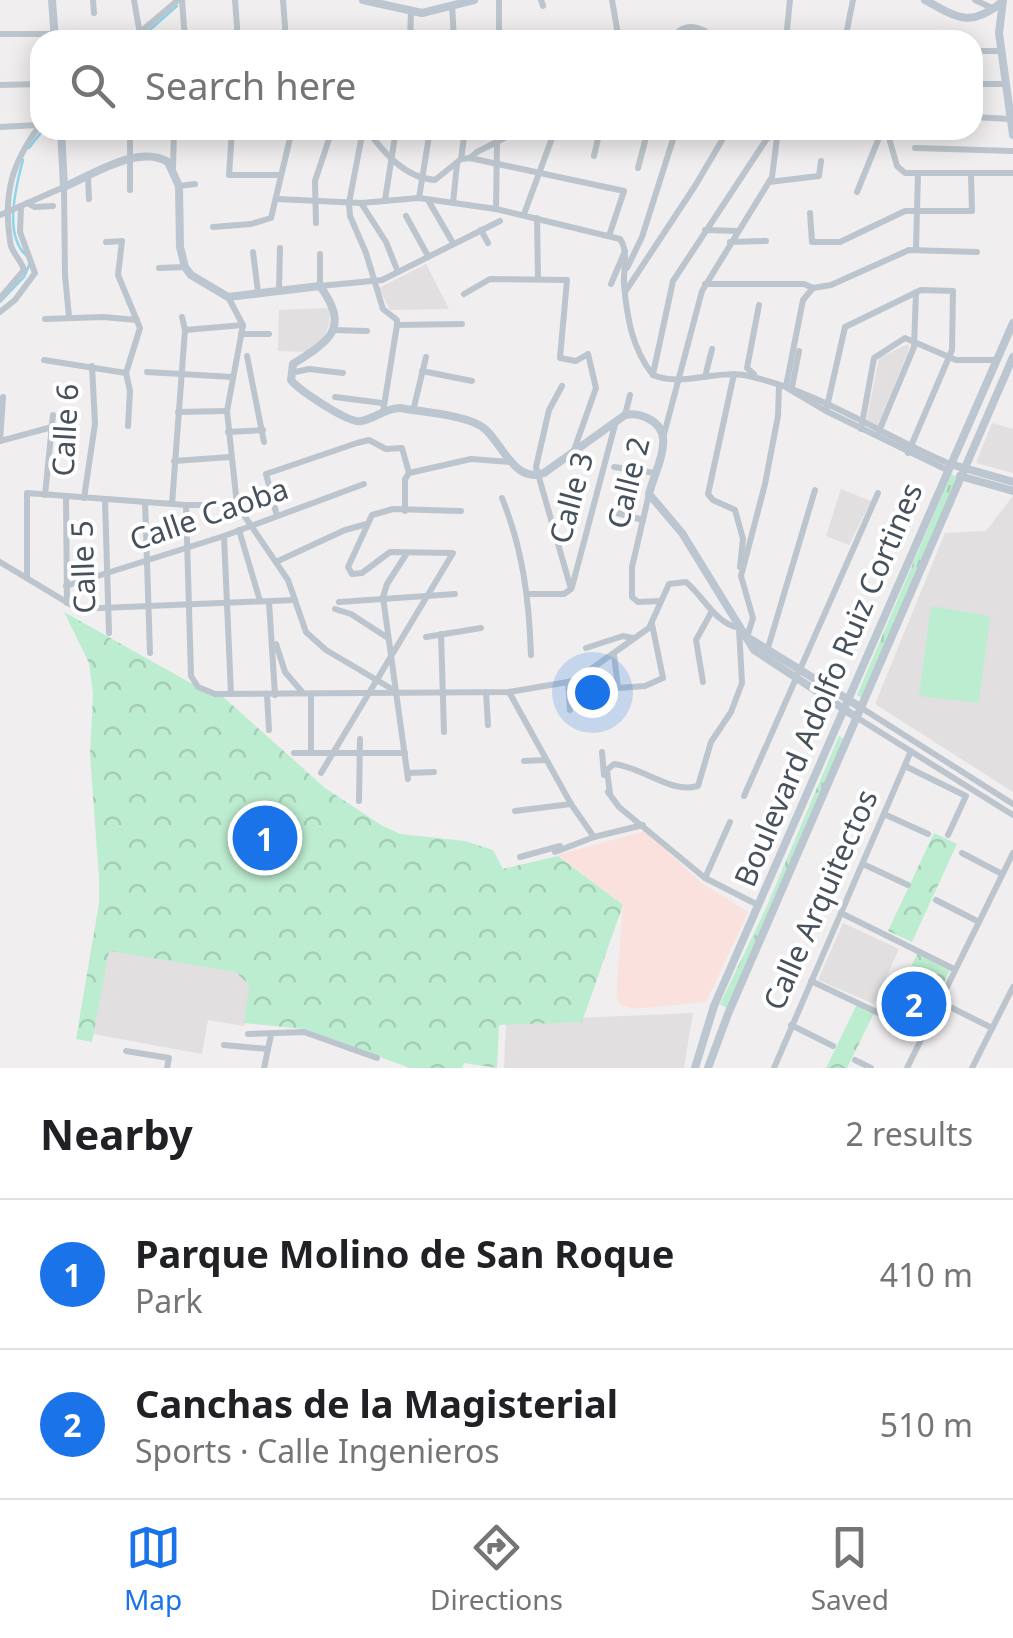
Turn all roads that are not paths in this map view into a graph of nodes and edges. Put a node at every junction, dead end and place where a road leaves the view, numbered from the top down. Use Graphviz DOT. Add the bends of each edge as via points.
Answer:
graph roads {
  1 [pos="52,0"];
  2 [pos="93,0"];
  3 [pos="134,0"];
  4 [pos="180,0"];
  5 [pos="235,0"];
  6 [pos="283,0"];
  7 [pos="363,0"];
  8 [pos="474,0"];
  9 [pos="499,0"];
  10 [pos="612,0"];
  11 [pos="790,0"];
  12 [pos="854,0"];
  13 [pos="925,0"];
  14 [pos="975,0"];
  15 [pos="1002,1"];
  16 [pos="452,5"];
  17 [pos="994,8"];
  18 [pos="94,12"];
  19 [pos="411,12"];
  20 [pos="978,17"];
  21 [pos="54,30"];
  22 [pos="139,30"];
  23 [pos="148,30"];
  24 [pos="184,30"];
  25 [pos="237,30"];
  26 [pos="285,30"];
  27 [pos="410,30"];
  28 [pos="453,30"];
  29 [pos="498,30"];
  30 [pos="618,30"];
  31 [pos="787,30"];
  32 [pos="847,30"];
  33 [pos="999,33"];
  34 [pos="0,34"];
  35 [pos="30,36"];
  36 [pos="983,51"];
  37 [pos="1002,51"];
  38 [pos="30,84"];
  39 [pos="983,84"];
  40 [pos="1006,84"];
  41 [pos="0,85"];
  42 [pos="983,117"];
  43 [pos="1011,118"];
  44 [pos="30,126"];
  45 [pos="0,127"];
  46 [pos="1013,134"];
  47 [pos="30,140"];
  48 [pos="62,140"];
  49 [pos="130,140"];
  50 [pos="174,140"];
  51 [pos="231,140"];
  52 [pos="289,140"];
  53 [pos="329,140"];
  54 [pos="363,140"];
  55 [pos="374,140"];
  56 [pos="395,140"];
  57 [pos="429,140"];
  58 [pos="464,140"];
  59 [pos="504,140"];
  60 [pos="551,140"];
  61 [pos="598,140"];
  62 [pos="645,140"];
  63 [pos="673,140"];
  64 [pos="722,140"];
  65 [pos="766,140"];
  66 [pos="776,140"];
  67 [pos="879,140"];
  68 [pos="890,140"];
  69 [pos="497,144"];
  70 [pos="915,148"];
  71 [pos="1013,151"];
  72 [pos="594,156"];
  73 [pos="131,158"];
  74 [pos="392,159"];
  75 [pos="463,160"];
  76 [pos="821,160"];
  77 [pos="496,162"];
  78 [pos="638,168"];
  79 [pos="173,169"];
  80 [pos="540,172"];
  81 [pos="1013,173"];
  82 [pos="918,174"];
  83 [pos="971,174"];
  84 [pos="279,175"];
  85 [pos="88,177"];
  86 [pos="424,179"];
  87 [pos="769,182"];
  88 [pos="195,184"];
  89 [pos="179,186"];
  90 [pos="64,187"];
  91 [pos="130,190"];
  92 [pos="857,192"];
  93 [pos="89,198"];
  94 [pos="423,198"];
  95 [pos="277,199"];
  96 [pos="314,199"];
  97 [pos="385,200"];
  98 [pos="349,203"];
  99 [pos="360,203"];
  100 [pos="453,203"];
  101 [pos="52,206"];
  102 [pos="496,208"];
  103 [pos="14,209"];
  104 [pos="917,210"];
  105 [pos="810,212"];
  106 [pos="524,214"];
  107 [pos="406,216"];
  108 [pos="537,218"];
  109 [pos="500,221"];
  110 [pos="316,223"];
  111 [pos="212,227"];
  112 [pos="481,230"];
  113 [pos="704,230"];
  114 [pos="737,231"];
  115 [pos="610,236"];
  116 [pos="106,242"];
  117 [pos="729,242"];
  118 [pos="766,242"];
  119 [pos="453,243"];
  120 [pos="488,243"];
  121 [pos="624,245"];
  122 [pos="280,248"];
  123 [pos="916,249"];
  124 [pos="254,252"];
  125 [pos="977,252"];
  126 [pos="320,254"];
  127 [pos="428,256"];
  128 [pos="185,267"];
  129 [pos="159,268"];
  130 [pos="398,272"];
  131 [pos="624,273"];
  132 [pos="538,279"];
  133 [pos="374,282"];
  134 [pos="611,284"];
  135 [pos="705,284"];
  136 [pos="320,286"];
  137 [pos="813,288"];
  138 [pos="279,289"];
  139 [pos="258,292"];
  140 [pos="625,292"];
  141 [pos="916,292"];
  142 [pos="464,294"];
  143 [pos="0,298"];
  144 [pos="228,298"];
  145 [pos="759,305"];
  146 [pos="0,312"];
  147 [pos="69,317"];
  148 [pos="182,317"];
  149 [pos="45,319"];
  150 [pos="136,320"];
  151 [pos="1013,323"];
  152 [pos="243,324"];
  153 [pos="462,324"];
  154 [pos="397,325"];
  155 [pos="185,330"];
  156 [pos="334,330"];
  157 [pos="367,331"];
  158 [pos="242,334"];
  159 [pos="269,334"];
  160 [pos="915,340"];
  161 [pos="712,349"];
  162 [pos="799,351"];
  163 [pos="247,356"];
  164 [pos="426,356"];
  165 [pos="949,357"];
  166 [pos="1013,357"];
  167 [pos="44,360"];
  168 [pos="997,360"];
  169 [pos="92,366"];
  170 [pos="422,371"];
  171 [pos="148,372"];
  172 [pos="126,373"];
  173 [pos="343,373"];
  174 [pos="180,374"];
  175 [pos="290,374"];
  176 [pos="734,374"];
  177 [pos="652,375"];
  178 [pos="232,376"];
  179 [pos="705,377"];
  180 [pos="681,378"];
  181 [pos="472,381"];
  182 [pos="768,382"];
  183 [pos="562,386"];
  184 [pos="786,386"];
  185 [pos="630,395"];
  186 [pos="2,397"];
  187 [pos="334,397"];
  188 [pos="382,407"];
  189 [pos="827,408"];
  190 [pos="413,410"];
  191 [pos="227,411"];
  192 [pos="178,412"];
  193 [pos="53,415"];
  194 [pos="620,417"];
  195 [pos="128,426"];
  196 [pos="862,426"];
  197 [pos="52,427"];
  198 [pos="263,430"];
  199 [pos="879,431"];
  200 [pos="228,432"];
  201 [pos="664,438"];
  202 [pos="0,441"];
  203 [pos="264,442"];
  204 [pos="305,446"];
  205 [pos="574,450"];
  206 [pos="909,450"];
  207 [pos="230,458"];
  208 [pos="309,459"];
  209 [pos="174,461"];
  210 [pos="512,462"];
  211 [pos="948,467"];
  212 [pos="614,468"];
  213 [pos="962,472"];
  214 [pos="654,473"];
  215 [pos="407,474"];
  216 [pos="538,476"];
  217 [pos="1013,482"];
  218 [pos="364,484"];
  219 [pos="814,490"];
  220 [pos="1013,491"];
  221 [pos="878,493"];
  222 [pos="45,494"];
  223 [pos="649,494"];
  224 [pos="66,496"];
  225 [pos="84,498"];
  226 [pos="502,498"];
  227 [pos="105,500"];
  228 [pos="146,502"];
  229 [pos="172,504"];
  230 [pos="186,505"];
  231 [pos="237,505"];
  232 [pos="404,511"];
  233 [pos="461,512"];
  234 [pos="617,513"];
  235 [pos="277,516"];
  236 [pos="643,520"];
  237 [pos="252,523"];
  238 [pos="368,524"];
  239 [pos="239,530"];
  240 [pos="224,536"];
  241 [pos="186,546"];
  242 [pos="408,552"];
  243 [pos="147,560"];
  244 [pos="278,561"];
  245 [pos="0,562"];
  246 [pos="107,574"];
  247 [pos="741,576"];
  248 [pos="27,577"];
  249 [pos="66,586"];
  250 [pos="571,588"];
  251 [pos="455,594"];
  252 [pos="529,594"];
  253 [pos="428,596"];
  254 [pos="384,598"];
  255 [pos="295,600"];
  256 [pos="660,601"];
  257 [pos="264,602"];
  258 [pos="228,603"];
  259 [pos="67,604"];
  260 [pos="188,605"];
  261 [pos="148,607"];
  262 [pos="108,608"];
  263 [pos="712,611"];
  264 [pos="652,624"];
  265 [pos="481,628"];
  266 [pos="738,628"];
  267 [pos="109,633"];
  268 [pos="272,634"];
  269 [pos="441,634"];
  270 [pos="426,637"];
  271 [pos="747,637"];
  272 [pos="389,638"];
  273 [pos="633,638"];
  274 [pos="586,648"];
  275 [pos="150,653"];
  276 [pos="766,653"];
  277 [pos="614,654"];
  278 [pos="392,656"];
  279 [pos="531,656"];
  280 [pos="796,673"];
  281 [pos="377,681"];
  282 [pos="568,682"];
  283 [pos="702,682"];
  284 [pos="486,692"];
  285 [pos="510,692"];
  286 [pos="398,693"];
  287 [pos="444,693"];
  288 [pos="230,694"];
  289 [pos="308,694"];
  290 [pos="370,694"];
  291 [pos="271,695"];
  292 [pos="846,704"];
  293 [pos="570,710"];
  294 [pos="858,712"];
  295 [pos="488,726"];
  296 [pos="269,730"];
  297 [pos="444,732"];
  298 [pos="360,738"];
  299 [pos="911,751"];
  300 [pos="602,752"];
  301 [pos="294,753"];
  302 [pos="311,753"];
  303 [pos="333,753"];
  304 [pos="361,753"];
  305 [pos="406,753"];
  306 [pos="524,760"];
  307 [pos="546,760"];
  308 [pos="904,766"];
  309 [pos="434,772"];
  310 [pos="321,773"];
  311 [pos="610,794"];
  312 [pos="744,796"];
  313 [pos="359,801"];
  314 [pos="571,804"];
  315 [pos="1013,804"];
  316 [pos="515,810"];
  317 [pos="884,814"];
  318 [pos="1013,816"];
  319 [pos="730,822"];
  320 [pos="643,825"];
  321 [pos="928,834"];
  322 [pos="948,835"];
  323 [pos="592,839"];
  324 [pos="555,852"];
  325 [pos="962,853"];
  326 [pos="1013,853"];
  327 [pos="520,857"];
  328 [pos="862,864"];
  329 [pos="1002,874"];
  330 [pos="705,878"];
  331 [pos="908,885"];
  332 [pos="936,900"];
  333 [pos="758,905"];
  334 [pos="841,913"];
  335 [pos="978,922"];
  336 [pos="954,969"];
  337 [pos="811,980"];
  338 [pos="1013,987"];
  339 [pos="940,1002"];
  340 [pos="791,1025"];
  341 [pos="992,1028"];
  342 [pos="248,1034"];
  343 [pos="923,1034"];
  344 [pos="272,1035"];
  345 [pos="224,1045"];
  346 [pos="833,1046"];
  347 [pos="268,1049"];
  348 [pos="126,1051"];
  349 [pos="377,1058"];
  350 [pos="856,1060"];
  351 [pos="167,1068"];
  352 [pos="264,1068"];
  353 [pos="695,1068"];
  354 [pos="708,1068"];
  355 [pos="774,1068"];
  356 [pos="871,1068"];
  357 [pos="906,1068"];
  358 [pos="972,1068"];
  1 -- 21 [label="main road"];
  2 -- 18 [label="street"];
  3 -- 22 [label="street"];
  4 -- 23 [label="street"];
  4 -- 24 [label="street"];
  5 -- 25 [label="street"];
  6 -- 26 [label="street"];
  7 -- 19 [label="main road"];
  8 -- 16 [label="main road"];
  9 -- 29 [label="street"];
  10 -- 30 [label="street"];
  11 -- 31 [label="street"];
  12 -- 32 [label="street"];
  13 -- 20 [label="main road" via="960,18"];
  14 -- 17 [label="street"];
  15 -- 17 [label="main road"];
  15 -- 33 [label="main road"];
  16 -- 19 [label="main road"];
  16 -- 28 [label="street"];
  17 -- 20 [label="main road"];
  19 -- 27 [label="street"];
  20 -- 33 [label="main road"];
  33 -- 37 [label="main road"];
  34 -- 35 [label="street"];
  36 -- 37 [label="street"];
  37 -- 40 [label="main road"];
  38 -- 41 [label="street"];
  39 -- 40 [label="street"];
  40 -- 43 [label="main road"];
  42 -- 43 [label="street"];
  43 -- 46 [label="main road"];
  44 -- 45 [label="street"];
  47 -- 103 [label="street" via="10,186"];
  48 -- 90 [label="main road"];
  49 -- 73 [label="street"];
  50 -- 79 [label="street"];
  51 -- 84 [label="street" via="229,176"];
  52 -- 84 [label="street"];
  53 -- 96 [label="street"];
  54 -- 98 [label="street"];
  55 -- 74 [label="street"];
  56 -- 74 [label="street"];
  57 -- 86 [label="street"];
  58 -- 75 [label="street"];
  59 -- 69 [label="street"];
  60 -- 80 [label="street"];
  61 -- 72 [label="street"];
  62 -- 78 [label="street"];
  63 -- 131 [label="street"];
  64 -- 140 [label="street"];
  65 -- 113 [label="street"];
  66 -- 87 [label="street"];
  67 -- 92 [label="street"];
  68 -- 82 [label="street" via="901,170"];
  69 -- 75 [label="street"];
  69 -- 77 [label="street"];
  70 -- 71 [label="street"];
  73 -- 79 [label="main road" via="162,158"];
  73 -- 85 [label="main road"];
  73 -- 91 [label="street"];
  74 -- 86 [label="street"];
  74 -- 97 [label="street"];
  75 -- 77 [label="street"];
  75 -- 86 [label="street" via="436,180"];
  75 -- 100 [label="street"];
  76 -- 87 [label="street" via="819,176"];
  77 -- 80 [label="street"];
  77 -- 102 [label="street"];
  79 -- 89 [label="main road"];
  80 -- 106 [label="street"];
  80 -- 115 [label="street" via="624,191"];
  81 -- 83 [label="street"];
  82 -- 83 [label="street"];
  82 -- 104 [label="street"];
  83 -- 104 [label="street" via="972,210"];
  84 -- 95 [label="street"];
  85 -- 90 [label="main road"];
  85 -- 93 [label="street"];
  86 -- 94 [label="street"];
  87 -- 114 [label="street, Calle 2"];
  88 -- 89 [label="street"];
  89 -- 128 [label="main road"];
  90 -- 103 [label="street"];
  90 -- 147 [label="street"];
  94 -- 97 [label="street"];
  94 -- 100 [label="street"];
  94 -- 119 [label="street"];
  95 -- 96 [label="street"];
  95 -- 111 [label="street" via="272,218"];
  96 -- 98 [label="street"];
  96 -- 110 [label="street"];
  97 -- 99 [label="street"];
  98 -- 99 [label="street"];
  98 -- 133 [label="street"];
  99 -- 130 [label="street"];
  100 -- 102 [label="street"];
  101 -- 103 [label="street"];
  102 -- 106 [label="street"];
  103 -- 143 [label="street" via="10,242 24,270"];
  103 -- 146 [label="street" via="35,273"];
  104 -- 105 [label="street" via="840,242 812,242"];
  104 -- 123 [label="street"];
  106 -- 108 [label="street"];
  107 -- 127 [label="street"];
  108 -- 115 [label="street"];
  108 -- 132 [label="street"];
  109 -- 112 [label="street"];
  112 -- 119 [label="street"];
  112 -- 120 [label="street"];
  113 -- 114 [label="street"];
  113 -- 177 [label="street" via="674,281"];
  114 -- 117 [label="street, Calle 2"];
  115 -- 121 [label="street"];
  116 -- 150 [label="street" via="122,241 118,275"];
  117 -- 118 [label="street"];
  117 -- 135 [label="street, Calle 2"];
  119 -- 127 [label="street"];
  121 -- 131 [label="street"];
  121 -- 134 [label="street"];
  122 -- 138 [label="street"];
  123 -- 125 [label="street"];
  123 -- 137 [label="street"];
  124 -- 139 [label="street"];
  126 -- 136 [label="street"];
  127 -- 130 [label="street"];
  128 -- 129 [label="street"];
  128 -- 144 [label="main road"];
  130 -- 133 [label="street"];
  131 -- 140 [label="street"];
  132 -- 142 [label="street" via="490,279"];
  132 -- 205 [label="street" via="567,280 560,358 576,361 588,354 596,388"];
  133 -- 136 [label="street"];
  133 -- 154 [label="street"];
  135 -- 137 [label="street"];
  135 -- 180 [label="street, Calle 2"];
  136 -- 138 [label="main road"];
  136 -- 156 [label="main road" via="336,311"];
  137 -- 184 [label="street" via="802,300"];
  138 -- 139 [label="main road"];
  139 -- 144 [label="main road"];
  140 -- 177 [label="street" via="632,339"];
  141 -- 160 [label="street"];
  141 -- 165 [label="street" via="953,290"];
  141 -- 189 [label="street" via="844,327"];
  144 -- 152 [label="street"];
  145 -- 182 [label="street" via="748,368"];
  147 -- 149 [label="street"];
  147 -- 150 [label="street"];
  148 -- 155 [label="street"];
  150 -- 172 [label="street" via="139,337"];
  151 -- 168 [label="main road, Boulevard Adolfo Ruiz Cortines"];
  152 -- 155 [label="street"];
  152 -- 158 [label="street"];
  153 -- 154 [label="street"];
  154 -- 188 [label="street"];
  155 -- 174 [label="street"];
  156 -- 157 [label="street"];
  156 -- 175 [label="main road"];
  158 -- 159 [label="street"];
  158 -- 178 [label="street"];
  160 -- 165 [label="street"];
  160 -- 196 [label="street" via="905,338 874,358"];
  160 -- 199 [label="street"];
  161 -- 179 [label="street"];
  162 -- 184 [label="street"];
  163 -- 198 [label="street"];
  164 -- 170 [label="street"];
  165 -- 168 [label="street"];
  165 -- 206 [label="street"];
  166 -- 213 [label="main road, Boulevard Adolfo Ruiz Cortines"];
  167 -- 169 [label="street"];
  168 -- 211 [label="main road, Boulevard Adolfo Ruiz Cortines"];
  169 -- 172 [label="street"];
  169 -- 225 [label="street, Calle 6" via="95,424"];
  170 -- 181 [label="street"];
  170 -- 190 [label="street"];
  171 -- 174 [label="street"];
  172 -- 195 [label="street"];
  173 -- 175 [label="street"];
  174 -- 178 [label="street"];
  174 -- 192 [label="street"];
  175 -- 188 [label="main road" via="294,386 343,419 364,421"];
  176 -- 179 [label="street"];
  176 -- 182 [label="street"];
  176 -- 247 [label="street" via="708,494 738,518"];
  177 -- 180 [label="street"];
  178 -- 191 [label="street"];
  179 -- 180 [label="street"];
  180 -- 201 [label="street, Calle 2"];
  182 -- 184 [label="street"];
  183 -- 216 [label="street" via="549,410"];
  184 -- 189 [label="street"];
  184 -- 247 [label="street"];
  185 -- 194 [label="street, Calle 3"];
  186 -- 202 [label="street"];
  187 -- 188 [label="street"];
  188 -- 190 [label="main road"];
  189 -- 196 [label="street"];
  190 -- 210 [label="main road" via="482,426"];
  191 -- 192 [label="street"];
  191 -- 200 [label="street"];
  192 -- 209 [label="street"];
  193 -- 197 [label="street"];
  194 -- 201 [label="main road" via="647,417"];
  194 -- 205 [label="main road"];
  194 -- 250 [label="street, Calle 3"];
  196 -- 199 [label="street"];
  196 -- 206 [label="street"];
  197 -- 202 [label="street"];
  197 -- 222 [label="street"];
  198 -- 200 [label="street"];
  198 -- 203 [label="street"];
  199 -- 206 [label="street"];
  200 -- 207 [label="street"];
  201 -- 214 [label="main road, Calle 2"];
  204 -- 208 [label="street"];
  205 -- 216 [label="main road"];
  206 -- 211 [label="street"];
  207 -- 209 [label="street"];
  207 -- 231 [label="street"];
  208 -- 215 [label="street" via="373,441 402,448"];
  208 -- 235 [label="street" via="266,474"];
  209 -- 229 [label="street"];
  210 -- 215 [label="street" via="471,459"];
  210 -- 216 [label="main road"];
  211 -- 213 [label="main road"];
  211 -- 292 [label="main road, Boulevard Adolfo Ruiz Cortines"];
  212 -- 214 [label="street"];
  213 -- 217 [label="main road"];
  213 -- 220 [label="main road"];
  213 -- 294 [label="main road, Boulevard Adolfo Ruiz Cortines"];
  214 -- 223 [label="main road, Calle 2"];
  215 -- 232 [label="street"];
  216 -- 250 [label="street"];
  218 -- 235 [label="street, Calle Caoba"];
  219 -- 276 [label="street"];
  221 -- 280 [label="street"];
  222 -- 224 [label="street"];
  222 -- 248 [label="street" via="27,493"];
  223 -- 236 [label="street, Calle 2"];
  223 -- 266 [label="main road" via="687,542"];
  224 -- 225 [label="street"];
  224 -- 249 [label="street, Calle 6"];
  225 -- 227 [label="street"];
  226 -- 252 [label="street"];
  227 -- 228 [label="street"];
  227 -- 246 [label="street, Calle 5"];
  228 -- 229 [label="street"];
  228 -- 243 [label="street"];
  229 -- 230 [label="street"];
  230 -- 231 [label="street"];
  230 -- 241 [label="street"];
  231 -- 237 [label="street"];
  232 -- 233 [label="street"];
  232 -- 238 [label="street" via="375,512"];
  234 -- 236 [label="street"];
  235 -- 237 [label="street, Calle Caoba"];
  236 -- 256 [label="street, Calle 2" via="631,578 634,600"];
  237 -- 239 [label="street, Calle Caoba"];
  237 -- 244 [label="street"];
  238 -- 242 [label="street" via="348,567 352,574 362,574 382,555"];
  238 -- 244 [label="street"];
  239 -- 240 [label="street, Calle Caoba"];
  239 -- 257 [label="street"];
  240 -- 241 [label="street, Calle Caoba"];
  240 -- 258 [label="street"];
  241 -- 243 [label="street, Calle Caoba"];
  241 -- 260 [label="street"];
  242 -- 253 [label="street" via="453,553"];
  242 -- 254 [label="street"];
  243 -- 246 [label="street, Calle Caoba"];
  243 -- 261 [label="street"];
  244 -- 255 [label="street"];
  245 -- 248 [label="street"];
  246 -- 249 [label="street, Calle Caoba"];
  246 -- 262 [label="street, Calle 5"];
  247 -- 271 [label="street" via="754,618"];
  248 -- 259 [label="street"];
  249 -- 259 [label="street, Calle 6"];
  250 -- 252 [label="street"];
  251 -- 253 [label="street"];
  252 -- 279 [label="street"];
  253 -- 254 [label="street"];
  253 -- 278 [label="street"];
  254 -- 272 [label="street"];
  254 -- 272 [label="street" via="337,606"];
  255 -- 257 [label="street"];
  255 -- 281 [label="street" via="316,642"];
  256 -- 263 [label="street" via="669,584 682,581"];
  256 -- 264 [label="street"];
  257 -- 258 [label="street"];
  257 -- 268 [label="street"];
  258 -- 260 [label="street"];
  258 -- 288 [label="street"];
  259 -- 262 [label="street"];
  260 -- 261 [label="street"];
  260 -- 288 [label="street" via="194,682 207,692"];
  261 -- 262 [label="street"];
  261 -- 275 [label="street"];
  262 -- 267 [label="street, Calle 5"];
  263 -- 266 [label="street"];
  263 -- 283 [label="street" via="696,640"];
  264 -- 273 [label="street"];
  264 -- 277 [label="street" via="663,678 618,688"];
  265 -- 269 [label="street"];
  266 -- 271 [label="main road"];
  266 -- 311 [label="street" via="742,683 711,742 698,786 678,788 614,764 608,770"];
  268 -- 289 [label="street" via="286,672"];
  268 -- 291 [label="street"];
  269 -- 270 [label="street"];
  269 -- 287 [label="street"];
  271 -- 276 [label="main road"];
  272 -- 278 [label="street"];
  273 -- 274 [label="street"];
  273 -- 277 [label="street"];
  276 -- 280 [label="main road"];
  277 -- 282 [label="street"];
  278 -- 281 [label="street"];
  278 -- 286 [label="street"];
  280 -- 292 [label="main road"];
  280 -- 312 [label="street"];
  281 -- 286 [label="street"];
  281 -- 290 [label="street"];
  282 -- 285 [label="street"];
  282 -- 293 [label="street"];
  284 -- 285 [label="street"];
  284 -- 287 [label="street"];
  284 -- 295 [label="street"];
  285 -- 307 [label="street"];
  286 -- 287 [label="street"];
  286 -- 290 [label="street"];
  286 -- 305 [label="street"];
  287 -- 297 [label="street"];
  288 -- 291 [label="street"];
  289 -- 290 [label="street"];
  289 -- 291 [label="street"];
  289 -- 302 [label="street"];
  290 -- 303 [label="street"];
  291 -- 296 [label="street"];
  292 -- 294 [label="main road"];
  292 -- 333 [label="main road, Boulevard Adolfo Ruiz Cortines"];
  294 -- 299 [label="street"];
  294 -- 315 [label="street"];
  294 -- 354 [label="main road, Boulevard Adolfo Ruiz Cortines"];
  298 -- 304 [label="street"];
  299 -- 308 [label="street, Calle Arquitectos"];
  299 -- 318 [label="street"];
  300 -- 311 [label="street"];
  301 -- 302 [label="street"];
  302 -- 303 [label="street"];
  303 -- 304 [label="street"];
  303 -- 310 [label="street"];
  304 -- 305 [label="street"];
  304 -- 313 [label="street"];
  305 -- 309 [label="street" via="408,776"];
  306 -- 307 [label="street"];
  307 -- 314 [label="street"];
  308 -- 317 [label="street, Calle Arquitectos"];
  308 -- 322 [label="street" via="966,796"];
  311 -- 320 [label="street"];
  314 -- 316 [label="street"];
  314 -- 323 [label="street"];
  317 -- 321 [label="street"];
  317 -- 328 [label="street, Calle Arquitectos"];
  319 -- 330 [label="street"];
  320 -- 323 [label="street"];
  320 -- 330 [label="street"];
  323 -- 324 [label="street"];
  323 -- 327 [label="street"];
  325 -- 329 [label="street"];
  326 -- 329 [label="street"];
  328 -- 331 [label="street"];
  328 -- 334 [label="street, Calle Arquitectos"];
  329 -- 335 [label="street"];
  330 -- 333 [label="street"];
  332 -- 335 [label="street"];
  333 -- 353 [label="main road, Boulevard Adolfo Ruiz Cortines"];
  334 -- 336 [label="street"];
  334 -- 337 [label="street, Calle Arquitectos"];
  335 -- 336 [label="street"];
  336 -- 339 [label="street"];
  337 -- 340 [label="street, Calle Arquitectos"];
  337 -- 343 [label="street"];
  338 -- 341 [label="street"];
  339 -- 341 [label="street"];
  339 -- 343 [label="street"];
  340 -- 346 [label="street"];
  340 -- 355 [label="street, Calle Arquitectos"];
  341 -- 358 [label="street"];
  342 -- 344 [label="street"];
  343 -- 357 [label="street"];
  344 -- 347 [label="street"];
  344 -- 349 [label="street" via="304,1032"];
  345 -- 347 [label="street"];
  347 -- 352 [label="street"];
  348 -- 351 [label="street" via="169,1058"];
  350 -- 356 [label="street"];
}
